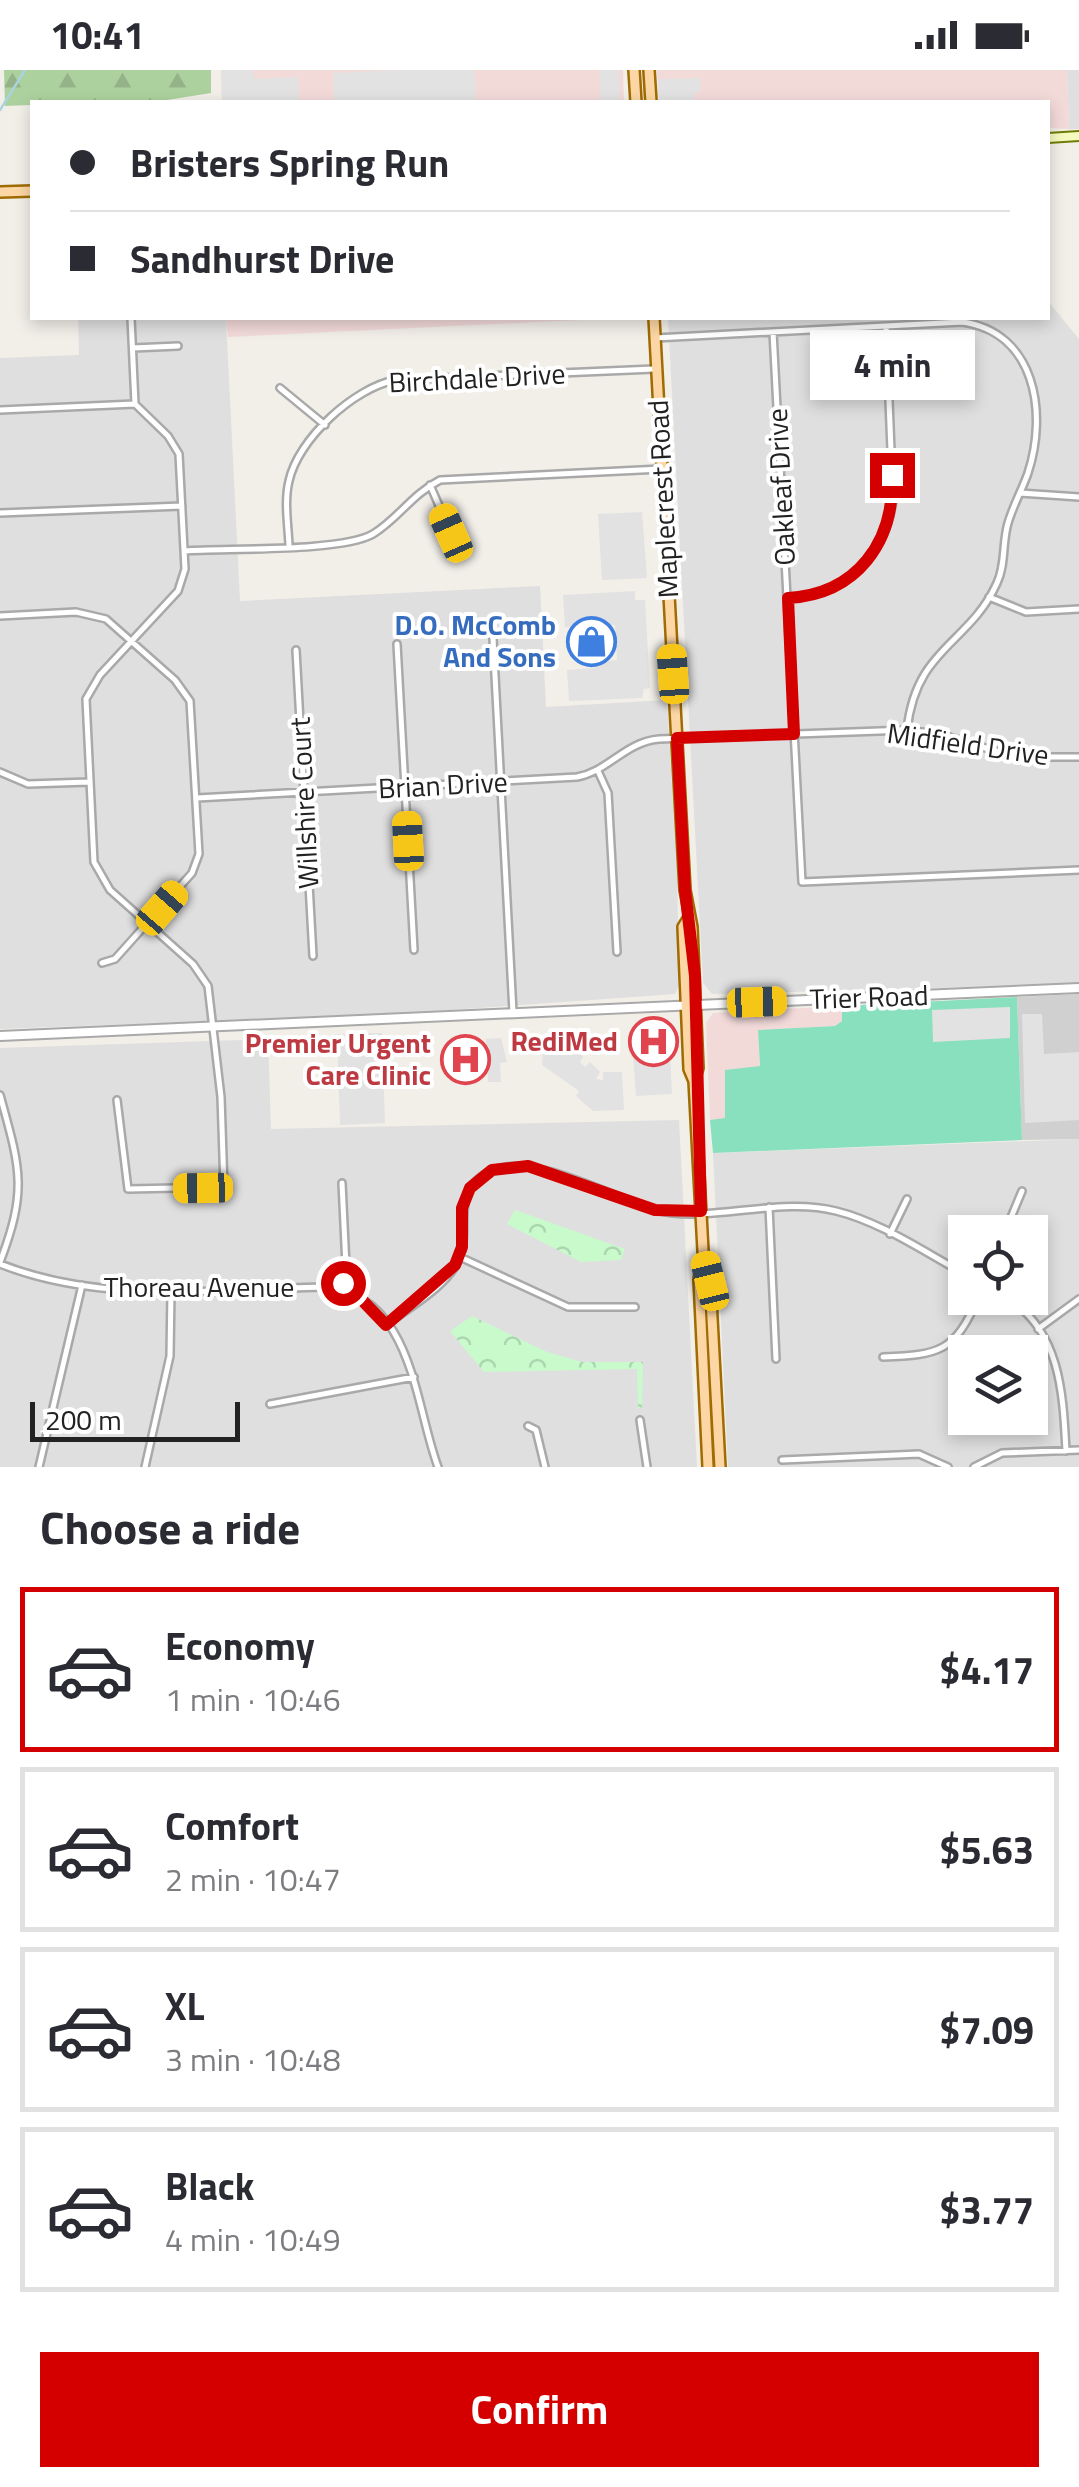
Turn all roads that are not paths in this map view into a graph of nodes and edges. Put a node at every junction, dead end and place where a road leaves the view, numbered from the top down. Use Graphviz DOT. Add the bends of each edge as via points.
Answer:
graph roads {
  1 [pos="634,70"];
  2 [pos="649,70"];
  3 [pos="636,100"];
  4 [pos="650,100"];
  5 [pos="1079,136"];
  6 [pos="1050,138"];
  7 [pos="30,190"];
  8 [pos="0,192"];
  9 [pos="131,320"];
  10 [pos="654,320"];
  11 [pos="886,326"];
  12 [pos="773,332"];
  13 [pos="654,338"];
  14 [pos="178,346"];
  15 [pos="133,348"];
  16 [pos="656,369"];
  17 [pos="280,388"];
  18 [pos="135,404"];
  19 [pos="0,410"];
  20 [pos="325,425"];
  21 [pos="661,468"];
  22 [pos="430,485"];
  23 [pos="1020,493"];
  24 [pos="1079,496"];
  25 [pos="183,506"];
  26 [pos="0,513"];
  27 [pos="451,533"];
  28 [pos="289,545"];
  29 [pos="185,551"];
  30 [pos="989,597"];
  31 [pos="788,598"];
  32 [pos="1079,608"];
  33 [pos="0,616"];
  34 [pos="493,638"];
  35 [pos="132,642"];
  36 [pos="397,644"];
  37 [pos="296,650"];
  38 [pos="907,730"];
  39 [pos="794,734"];
  40 [pos="677,738"];
  41 [pos="1079,756"];
  42 [pos="598,771"];
  43 [pos="0,772"];
  44 [pos="88,782"];
  45 [pos="501,782"];
  46 [pos="405,787"];
  47 [pos="303,793"];
  48 [pos="198,798"];
  49 [pos="1079,870"];
  50 [pos="148,924"];
  51 [pos="414,950"];
  52 [pos="617,952"];
  53 [pos="313,956"];
  54 [pos="102,963"];
  55 [pos="1079,988"];
  56 [pos="691,1004"];
  57 [pos="513,1012"];
  58 [pos="213,1027"];
  59 [pos="0,1036"];
  60 [pos="0,1095"];
  61 [pos="117,1100"];
  62 [pos="342,1183"];
  63 [pos="1022,1191"];
  64 [pos="907,1200"];
  65 [pos="770,1207"];
  66 [pos="701,1211"];
  67 [pos="1012,1215"];
  68 [pos="890,1234"];
  69 [pos="703,1252"];
  70 [pos="460,1257"];
  71 [pos="0,1263"];
  72 [pos="948,1265"];
  73 [pos="82,1285"];
  74 [pos="171,1290"];
  75 [pos="341,1290"];
  76 [pos="1079,1300"];
  77 [pos="634,1308"];
  78 [pos="971,1315"];
  79 [pos="1025,1315"];
  80 [pos="386,1325"];
  81 [pos="1038,1328"];
  82 [pos="883,1358"];
  83 [pos="776,1359"];
  84 [pos="415,1376"];
  85 [pos="270,1404"];
  86 [pos="640,1420"];
  87 [pos="528,1426"];
  88 [pos="1079,1450"];
  89 [pos="1066,1451"];
  90 [pos="782,1460"];
  91 [pos="39,1467"];
  92 [pos="144,1467"];
  93 [pos="438,1467"];
  94 [pos="544,1467"];
  95 [pos="647,1467"];
  96 [pos="708,1467"];
  97 [pos="720,1467"];
  98 [pos="948,1467"];
  99 [pos="974,1467"];
  1 -- 3 [label="main road"];
  2 -- 4 [label="main road"];
  5 -- 6 [label="main road"];
  7 -- 8 [label="main road"];
  9 -- 15 [label="street"];
  10 -- 13 [label="main road, Maplecrest Road"];
  11 -- 12 [label="street"];
  11 -- 23 [label="street" via="962,322 1004,336 1024,360 1035,437"];
  11 -- 31 [label="street" via="894,500 888,525 872,556 847,580 812,597"];
  12 -- 13 [label="street"];
  12 -- 31 [label="street, Oakleaf Drive"];
  13 -- 16 [label="main road, Maplecrest Road"];
  14 -- 15 [label="street"];
  15 -- 18 [label="street"];
  16 -- 20 [label="street, Birchdale Drive" via="395,380 352,396"];
  16 -- 21 [label="main road, Maplecrest Road"];
  17 -- 20 [label="street"];
  18 -- 19 [label="street"];
  18 -- 25 [label="street" via="174,444"];
  20 -- 28 [label="street, Birchdale Drive" via="290,476"];
  21 -- 22 [label="street" via="468,477"];
  21 -- 40 [label="main road, Maplecrest Road"];
  22 -- 27 [label="street"];
  22 -- 28 [label="street" via="372,535 341,544"];
  23 -- 24 [label="street"];
  23 -- 30 [label="street" via="1006,531 1002,571"];
  25 -- 26 [label="street"];
  25 -- 29 [label="street"];
  28 -- 29 [label="street"];
  29 -- 35 [label="street" via="178,592"];
  30 -- 32 [label="street" via="1026,612"];
  30 -- 38 [label="street" via="920,676"];
  31 -- 39 [label="street, Oakleaf Drive"];
  33 -- 35 [label="street" via="92,614"];
  34 -- 45 [label="street"];
  35 -- 44 [label="street" via="86,699"];
  35 -- 48 [label="street" via="190,701"];
  36 -- 46 [label="street"];
  37 -- 47 [label="street, Willshire Court"];
  38 -- 39 [label="street, Midfield Drive"];
  38 -- 41 [label="street, Midfield Drive" via="1015,757"];
  39 -- 40 [label="street, Midfield Drive"];
  39 -- 49 [label="street, Oakleaf Drive" via="802,882"];
  40 -- 42 [label="street, Brian Drive" via="636,744"];
  40 -- 56 [label="main road, Maplecrest Road"];
  42 -- 45 [label="street, Brian Drive"];
  42 -- 52 [label="street" via="608,793"];
  43 -- 44 [label="street" via="28,784"];
  44 -- 50 [label="street" via="97,870"];
  45 -- 46 [label="street, Brian Drive"];
  45 -- 57 [label="street"];
  46 -- 47 [label="street, Brian Drive"];
  46 -- 51 [label="street"];
  47 -- 48 [label="street, Brian Drive"];
  47 -- 53 [label="street, Willshire Court"];
  48 -- 50 [label="street" via="195,866"];
  50 -- 54 [label="street" via="116,958"];
  50 -- 58 [label="street" via="203,977"];
  55 -- 56 [label="street, Trier Road"];
  56 -- 57 [label="street, Trier Road"];
  56 -- 66 [label="main road, Maplecrest Road" via="689,1068"];
  57 -- 58 [label="street, Trier Road"];
  58 -- 59 [label="street, Trier Road"];
  58 -- 61 [label="street" via="224,1187 128,1189"];
  60 -- 71 [label="street" via="22,1192"];
  62 -- 75 [label="street"];
  63 -- 67 [label="street"];
  64 -- 68 [label="street"];
  65 -- 66 [label="street"];
  65 -- 68 [label="street" via="830,1209"];
  65 -- 83 [label="street"];
  66 -- 69 [label="main road, Maplecrest Road"];
  66 -- 70 [label="street" via="655,1210 528,1166 510,1166 485,1174 467,1192"];
  68 -- 72 [label="street"];
  69 -- 96 [label="main road, Maplecrest Road" via="698,1280"];
  69 -- 97 [label="main road, Maplecrest Road"];
  70 -- 77 [label="street" via="568,1308"];
  70 -- 80 [label="street"];
  71 -- 73 [label="street, Thoreau Avenue"];
  73 -- 74 [label="street, Thoreau Avenue"];
  73 -- 91 [label="street"];
  74 -- 75 [label="street, Thoreau Avenue"];
  74 -- 92 [label="street" via="170,1356"];
  75 -- 80 [label="street" via="360,1298"];
  76 -- 81 [label="street"];
  78 -- 82 [label="street" via="950,1346 925,1356"];
  79 -- 81 [label="street"];
  80 -- 84 [label="street"];
  81 -- 89 [label="street" via="1054,1354 1063,1392"];
  84 -- 85 [label="street"];
  84 -- 93 [label="street"];
  86 -- 95 [label="street"];
  87 -- 94 [label="street" via="536,1430"];
  88 -- 89 [label="street"];
  89 -- 99 [label="street" via="1002,1452"];
  90 -- 98 [label="street" via="919,1454"];
}
